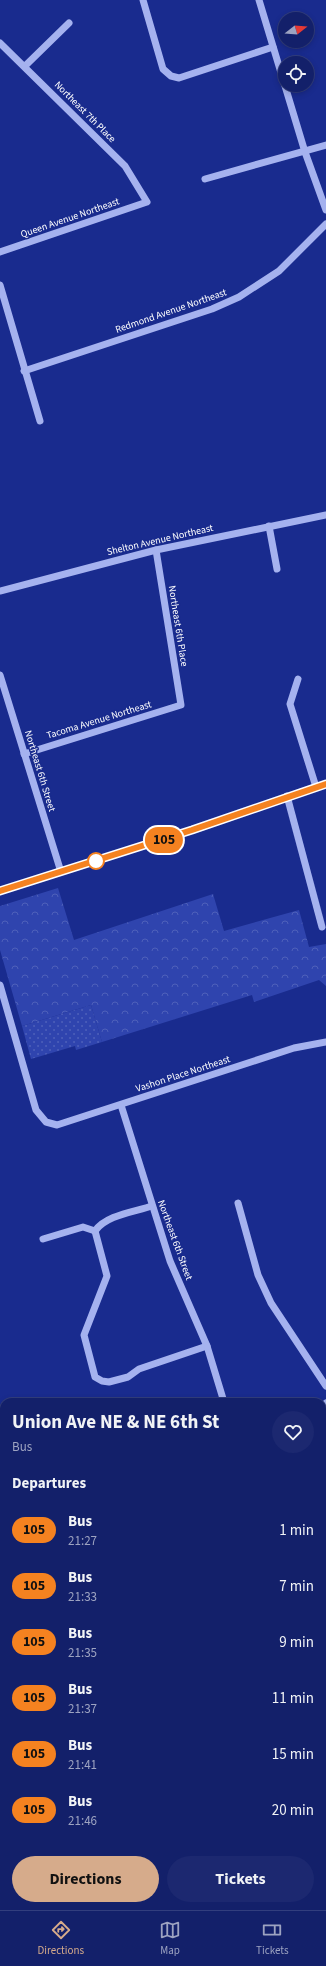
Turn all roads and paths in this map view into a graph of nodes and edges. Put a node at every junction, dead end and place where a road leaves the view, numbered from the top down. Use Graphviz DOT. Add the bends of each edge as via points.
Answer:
graph roads {
  1 [pos="142,0"];
  2 [pos="259,0"];
  3 [pos="69,23"];
  4 [pos="0,43"];
  5 [pos="273,47"];
  6 [pos="25,66"];
  7 [pos="326,145"];
  8 [pos="305,152"];
  9 [pos="205,179"];
  10 [pos="147,202"];
  11 [pos="326,210"];
  12 [pos="326,224"];
  13 [pos="0,252"];
  14 [pos="0,285"];
  15 [pos="24,371"];
  16 [pos="40,421"];
  17 [pos="326,515"];
  18 [pos="269,526"];
  19 [pos="156,550"];
  20 [pos="277,569"];
  21 [pos="0,591"];
  22 [pos="0,675"];
  23 [pos="298,679"];
  24 [pos="181,706"];
  25 [pos="24,754"];
  26 [pos="326,784"];
  27 [pos="316,787"];
  28 [pos="287,796"];
  29 [pos="61,872"];
  30 [pos="0,892"];
  31 [pos="322,928"];
  32 [pos="0,985"];
  33 [pos="326,1042"];
  34 [pos="121,1105"];
  35 [pos="238,1203"];
  36 [pos="152,1206"];
  37 [pos="95,1231"];
  38 [pos="43,1239"];
  39 [pos="207,1346"];
  40 [pos="326,1386"];
  41 [pos="223,1398"];
  1 -- 5 [label="street" via="163,69 172,76 179,78"];
  2 -- 5 [label="street"];
  3 -- 6 [label="street"];
  4 -- 6 [label="street, Northeast 7th Place"];
  5 -- 8 [label="street"];
  6 -- 10 [label="street, Northeast 7th Place" via="126,166"];
  7 -- 8 [label="street"];
  8 -- 9 [label="street"];
  8 -- 11 [label="street"];
  10 -- 13 [label="street, Queen Avenue Northeast"];
  12 -- 15 [label="street, Redmond Avenue Northeast" via="279,271 238,297"];
  14 -- 15 [label="street"];
  15 -- 16 [label="street"];
  17 -- 18 [label="street, Shelton Avenue Northeast"];
  18 -- 19 [label="street, Shelton Avenue Northeast"];
  18 -- 20 [label="street"];
  19 -- 21 [label="street, Shelton Avenue Northeast"];
  19 -- 24 [label="street, Northeast 6th Place"];
  22 -- 25 [label="street, Northeast 6th Street"];
  23 -- 27 [label="street" via="290,704"];
  24 -- 25 [label="street, Tacoma Avenue Northeast"];
  25 -- 29 [label="street, Northeast 6th Street"];
  26 -- 27 [label="street"];
  27 -- 28 [label="street"];
  28 -- 29 [label="street"];
  28 -- 31 [label="street"];
  29 -- 30 [label="street"];
  32 -- 34 [label="street, Vashon Place Northeast" via="36,1110 46,1122 57,1124"];
  33 -- 34 [label="street, Vashon Place Northeast" via="294,1048"];
  34 -- 36 [label="street, Northeast 6th Street"];
  35 -- 40 [label="street" via="258,1275 271,1303"];
  36 -- 37 [label="street" via="100,1224"];
  36 -- 39 [label="street, Northeast 6th Street" via="170,1261"];
  37 -- 38 [label="street" via="83,1227"];
  37 -- 39 [label="street" via="107,1276 84,1335 95,1378 109,1382 128,1377 139,1369"];
  39 -- 41 [label="street, Northeast 6th Street"];
}
